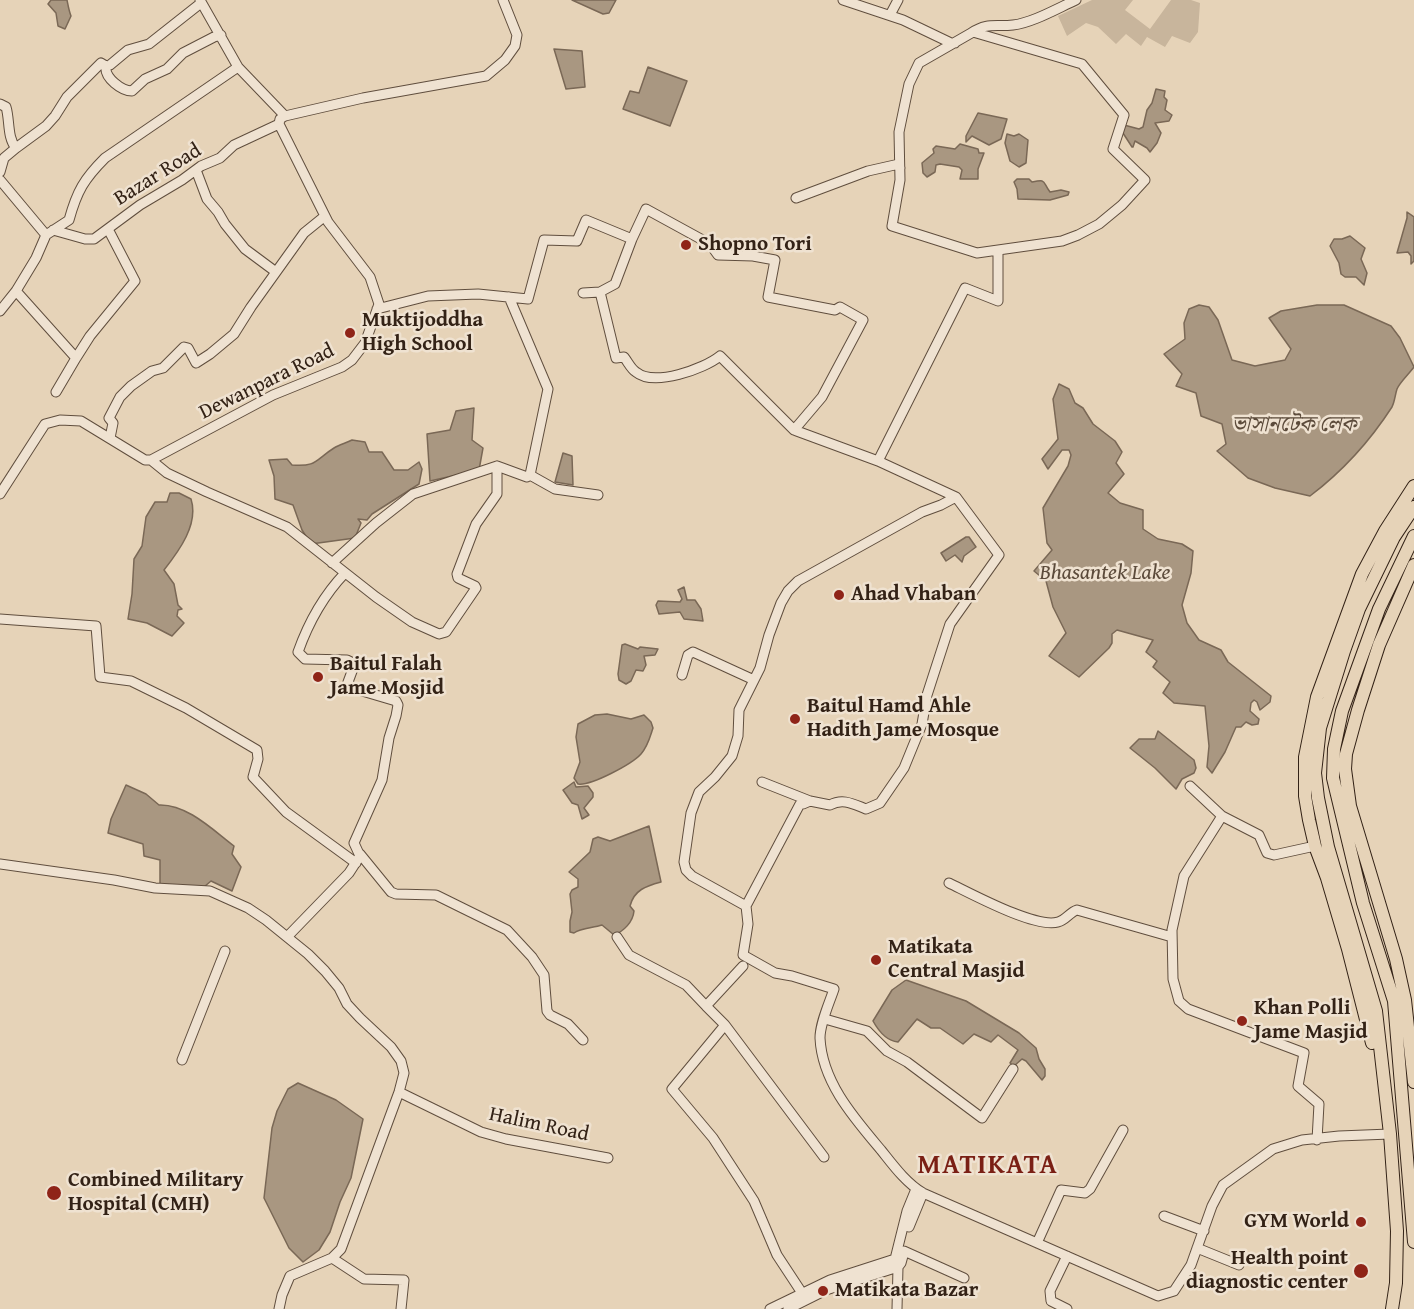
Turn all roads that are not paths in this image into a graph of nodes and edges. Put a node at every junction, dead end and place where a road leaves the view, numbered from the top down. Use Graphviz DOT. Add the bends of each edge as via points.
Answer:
graph roads {
  1 [pos="503,0"];
  2 [pos="843,0"];
  3 [pos="898,0"];
  4 [pos="1076,0"];
  5 [pos="201,2"];
  6 [pos="890,15"];
  7 [pos="973,32"];
  8 [pos="221,35"];
  9 [pos="952,43"];
  10 [pos="106,66"];
  11 [pos="238,67"];
  12 [pos="0,104"];
  13 [pos="282,120"];
  14 [pos="16,148"];
  15 [pos="196,170"];
  16 [pos="900,170"];
  17 [pos="0,172"];
  18 [pos="2,185"];
  19 [pos="796,198"];
  20 [pos="325,216"];
  21 [pos="108,229"];
  22 [pos="50,232"];
  23 [pos="632,239"];
  24 [pos="998,250"];
  25 [pos="276,272"];
  26 [pos="16,291"];
  27 [pos="600,292"];
  28 [pos="583,293"];
  29 [pos="509,297"];
  30 [pos="377,309"];
  31 [pos="0,311"];
  32 [pos="76,358"];
  33 [pos="56,392"];
  34 [pos="794,430"];
  35 [pos="110,438"];
  36 [pos="151,460"];
  37 [pos="878,461"];
  38 [pos="497,466"];
  39 [pos="530,475"];
  40 [pos="1414,486"];
  41 [pos="0,494"];
  42 [pos="598,495"];
  43 [pos="956,497"];
  44 [pos="1414,507"];
  45 [pos="1412,541"];
  46 [pos="332,563"];
  47 [pos="1414,564"];
  48 [pos="345,573"];
  49 [pos="0,619"];
  50 [pos="682,675"];
  51 [pos="754,680"];
  52 [pos="762,782"];
  53 [pos="1190,786"];
  54 [pos="810,801"];
  55 [pos="1222,816"];
  56 [pos="1315,846"];
  57 [pos="358,859"];
  58 [pos="0,864"];
  59 [pos="949,883"];
  60 [pos="746,906"];
  61 [pos="617,937"];
  62 [pos="1172,937"];
  63 [pos="287,938"];
  64 [pos="225,951"];
  65 [pos="743,966"];
  66 [pos="706,1006"];
  67 [pos="825,1019"];
  68 [pos="725,1025"];
  69 [pos="583,1040"];
  70 [pos="182,1060"];
  71 [pos="1013,1069"];
  72 [pos="1414,1082"];
  73 [pos="399,1092"];
  74 [pos="1123,1130"];
  75 [pos="1386,1134"];
  76 [pos="1317,1140"];
  77 [pos="824,1157"];
  78 [pos="608,1158"];
  79 [pos="919,1191"];
  80 [pos="1164,1216"];
  81 [pos="1204,1231"];
  82 [pos="1414,1242"];
  83 [pos="1037,1243"];
  84 [pos="1197,1248"];
  85 [pos="904,1251"];
  86 [pos="1067,1256"];
  87 [pos="332,1258"];
  88 [pos="1239,1265"];
  89 [pos="898,1267"];
  90 [pos="964,1278"];
  91 [pos="802,1293"];
  92 [pos="279,1309"];
  93 [pos="401,1309"];
  94 [pos="770,1309"];
  95 [pos="788,1309"];
  96 [pos="897,1309"];
  97 [pos="1067,1309"];
  98 [pos="1392,1309"];
  1 -- 13 [label="street" via="517,35 505,60 486,75 363,98"];
  2 -- 6 [label="street"];
  3 -- 6 [label="street"];
  4 -- 7 [label="street" via="1014,25 985,25"];
  5 -- 8 [label="street"];
  5 -- 10 [label="street" via="149,44 128,50"];
  6 -- 9 [label="street"];
  7 -- 9 [label="street"];
  7 -- 24 [label="street" via="1082,64 1124,115 1113,148 1145,180 1115,211 1078,236"];
  8 -- 10 [label="street" via="183,54 132,91 108,76"];
  8 -- 11 [label="street"];
  9 -- 16 [label="street" via="919,63 909,84 899,132"];
  10 -- 14 [label="street" via="101,63 93,69 67,96 55,116"];
  11 -- 13 [label="street"];
  11 -- 22 [label="street" via="105,158 76,194 69,220"];
  12 -- 14 [label="street" via="6,107 11,143"];
  13 -- 15 [label="street, Bazar Road"];
  13 -- 20 [label="street"];
  14 -- 17 [label="street" via="4,158"];
  15 -- 21 [label="street, Bazar Road"];
  15 -- 25 [label="street" via="207,200 225,224 245,249"];
  16 -- 19 [label="street" via="899,164 868,171"];
  16 -- 24 [label="street" via="892,226 976,253"];
  18 -- 22 [label="street"];
  20 -- 25 [label="street" via="304,233"];
  20 -- 30 [label="street" via="370,277 379,304"];
  21 -- 22 [label="street, Bazar Road" via="93,239"];
  21 -- 32 [label="street" via="135,281"];
  22 -- 26 [label="street"];
  23 -- 27 [label="street" via="615,284"];
  23 -- 29 [label="street" via="586,220 577,241 544,240 528,299"];
  23 -- 34 [label="street" via="645,209 710,244 718,255 775,261 768,297 835,310 840,307 863,320 822,396"];
  24 -- 37 [label="street" via="998,301 965,288"];
  25 -- 35 [label="street" via="234,334 221,346 196,363 184,347 163,368 141,378 120,397 109,418 114,423"];
  26 -- 31 [label="street"];
  26 -- 32 [label="street"];
  27 -- 28 [label="street"];
  27 -- 34 [label="street" via="616,358 624,357 636,373 652,379 684,373 704,367 720,356"];
  29 -- 30 [label="street" via="428,296"];
  29 -- 39 [label="street" via="548,389"];
  30 -- 36 [label="street, Dewanpara Road" via="365,343 342,367 273,395"];
  32 -- 33 [label="street"];
  34 -- 37 [label="street"];
  35 -- 36 [label="street"];
  35 -- 41 [label="street" via="81,421 45,424"];
  36 -- 46 [label="street" via="197,488 287,527"];
  37 -- 43 [label="street"];
  38 -- 39 [label="street"];
  38 -- 46 [label="street" via="413,494"];
  38 -- 48 [label="street" via="497,494 476,524 457,574 476,588 446,632 439,634 412,622"];
  39 -- 42 [label="street" via="555,489"];
  40 -- 56 [label="main road" via="1362,574 1317,697 1305,757 1305,796"];
  43 -- 51 [label="street" via="798,581 781,603"];
  43 -- 54 [label="street" via="999,555 950,624 927,695 922,724 904,768 880,803 866,809 844,801 830,806"];
  44 -- 75 [label="main road" via="1394,537 1359,609 1320,728 1315,773 1329,847 1376,1011"];
  45 -- 47 [label="street" via="1410,559"];
  45 -- 82 [label="main road" via="1379,609 1342,711 1333,778 1363,903 1394,1001"];
  46 -- 48 [label="street"];
  47 -- 72 [label="main road" via="1379,645 1344,769 1350,806 1396,959"];
  48 -- 57 [label="street" via="327,592 298,652 304,658 353,663 349,686 396,701 398,705 382,780 354,843"];
  49 -- 57 [label="street" via="96,626 100,677 131,681 257,750 253,777 286,812"];
  50 -- 51 [label="street" via="688,655 693,652"];
  51 -- 60 [label="street" via="739,710 732,756 699,792 691,813 684,862 692,876"];
  52 -- 54 [label="street"];
  53 -- 55 [label="street"];
  54 -- 60 [label="street" via="800,804"];
  55 -- 56 [label="street" via="1259,835 1267,854"];
  55 -- 62 [label="street" via="1185,876"];
  56 -- 75 [label="main road" via="1372,1037"];
  57 -- 63 [label="street"];
  57 -- 69 [label="street" via="391,892 436,895 507,930 544,975 549,1015 568,1024"];
  58 -- 63 [label="street" via="155,888 210,891 248,908"];
  59 -- 62 [label="street" via="1012,914 1052,923 1077,910"];
  60 -- 67 [label="street" via="748,924 743,956 775,973 834,989"];
  61 -- 66 [label="street" via="629,955 686,985"];
  62 -- 76 [label="street" via="1173,979 1179,1001 1188,1009 1304,1053 1298,1086 1319,1104"];
  63 -- 73 [label="street" via="325,971 347,1004 391,1047 404,1073"];
  64 -- 70 [label="street"];
  65 -- 66 [label="street"];
  66 -- 68 [label="street"];
  67 -- 71 [label="street" via="867,1031 887,1051 982,1118"];
  67 -- 79 [label="street" via="820,1035 822,1051 838,1094 890,1162"];
  68 -- 77 [label="street"];
  68 -- 91 [label="street" via="672,1089 714,1137 754,1201 777,1255"];
  73 -- 78 [label="street, Halim Road" via="481,1132"];
  73 -- 87 [label="street" via="347,1236"];
  74 -- 83 [label="street" via="1090,1189 1084,1193 1061,1190"];
  75 -- 76 [label="street"];
  75 -- 98 [label="main road" via="1398,1255"];
  76 -- 81 [label="street" via="1302,1140 1273,1149 1223,1185"];
  79 -- 83 [label="street"];
  79 -- 85 [label="street"];
  79 -- 91 [label="street" via="907,1211 895,1259"];
  80 -- 81 [label="street"];
  81 -- 84 [label="street"];
  83 -- 86 [label="street"];
  84 -- 86 [label="street" via="1174,1291 1158,1296"];
  84 -- 88 [label="street"];
  85 -- 89 [label="street"];
  85 -- 90 [label="street"];
  86 -- 97 [label="street" via="1050,1291 1051,1300"];
  87 -- 92 [label="street" via="290,1276"];
  87 -- 93 [label="street" via="364,1278 404,1280"];
  89 -- 95 [label="street" via="826,1290"];
  89 -- 96 [label="street"];
  91 -- 94 [label="street"];
}
